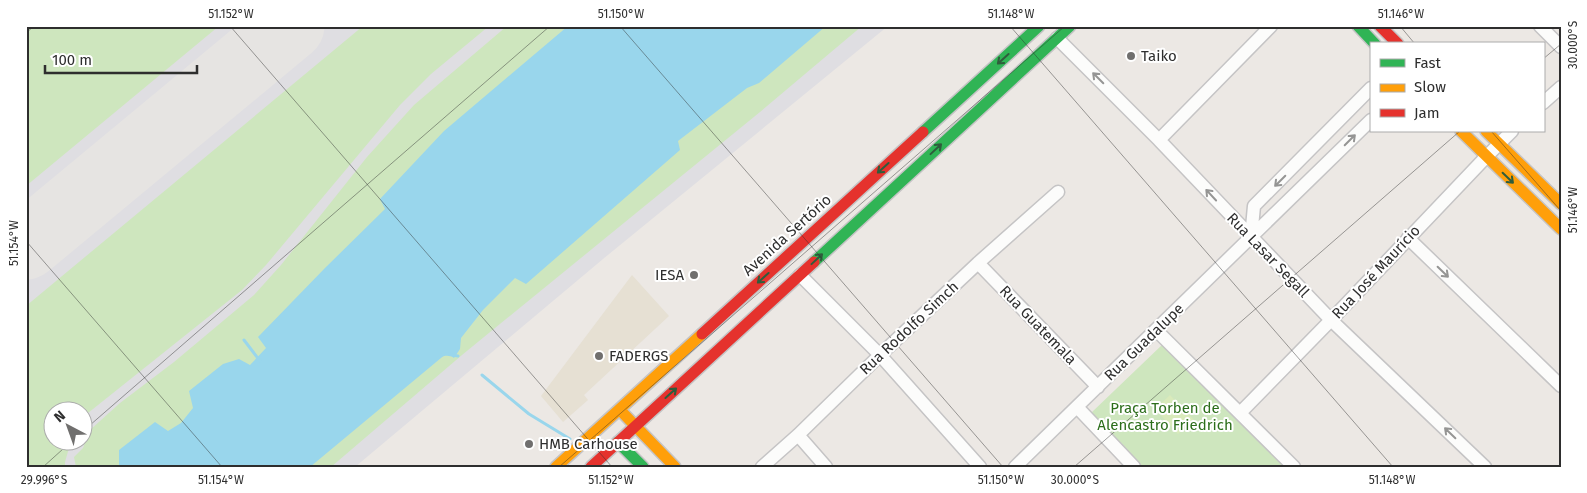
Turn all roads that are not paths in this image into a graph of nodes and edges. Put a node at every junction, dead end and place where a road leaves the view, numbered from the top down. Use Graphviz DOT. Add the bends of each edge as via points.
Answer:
graph roads {
  1 [pos="1039,26"];
  2 [pos="1070,26"];
  3 [pos="1271,26"];
  4 [pos="1358,26"];
  5 [pos="1380,26"];
  6 [pos="1540,26"];
  7 [pos="1057,38"];
  8 [pos="1374,42"];
  9 [pos="1396,42"];
  10 [pos="1561,47"];
  11 [pos="1561,87"];
  12 [pos="1370,89"];
  13 [pos="1544,102"];
  14 [pos="1370,121"];
  15 [pos="1462,132"];
  16 [pos="1487,132"];
  17 [pos="1511,132"];
  18 [pos="1159,140"];
  19 [pos="1499,144"];
  20 [pos="1314,146"];
  21 [pos="1486,157"];
  22 [pos="1329,160"];
  23 [pos="1058,192"];
  24 [pos="1561,204"];
  25 [pos="1561,228"];
  26 [pos="1251,238"];
  27 [pos="1408,238"];
  28 [pos="978,263"];
  29 [pos="800,276"];
  30 [pos="1331,320"];
  31 [pos="1156,330"];
  32 [pos="880,355"];
  33 [pos="1561,386"];
  34 [pos="1098,387"];
  35 [pos="1077,407"];
  36 [pos="620,410"];
  37 [pos="1240,413"];
  38 [pos="635,426"];
  39 [pos="798,435"];
  40 [pos="618,442"];
  41 [pos="556,467"];
  42 [pos="590,467"];
  43 [pos="643,467"];
  44 [pos="675,467"];
  45 [pos="762,467"];
  46 [pos="826,467"];
  47 [pos="980,467"];
  48 [pos="1015,467"];
  49 [pos="1134,467"];
  50 [pos="1294,467"];
  51 [pos="1485,467"];
  1 -- 36 [label="main road, Avenida Sertório, one-way"];
  2 -- 7 [label="main road"];
  3 -- 18 [label="street"];
  4 -- 8 [label="main road"];
  5 -- 9 [label="main road"];
  6 -- 10 [label="street"];
  18 -- 7 [label="street, Rua Lasar Segall, one-way"];
  29 -- 7 [label="main road, one-way"];
  11 -- 13 [label="street"];
  12 -- 20 [label="street"];
  22 -- 14 [label="street, Rua Guadalupe, one-way"];
  15 -- 21 [label="main road"];
  16 -- 19 [label="main road"];
  17 -- 19 [label="street, Rua José Maurício"];
  26 -- 18 [label="street, Rua Lasar Segall, one-way"];
  19 -- 21 [label="street, Rua José Maurício"];
  19 -- 24 [label="main road"];
  20 -- 22 [label="street"];
  20 -- 26 [label="street, one-way" via="1253,208"];
  21 -- 25 [label="main road, one-way"];
  21 -- 27 [label="street, Rua José Maurício"];
  22 -- 26 [label="street, Rua Guadalupe"];
  23 -- 28 [label="street, Rua Rodolfo Simch"];
  26 -- 30 [label="street, Rua Lasar Segall"];
  26 -- 31 [label="street, Rua Guadalupe"];
  27 -- 30 [label="street, Rua José Maurício"];
  27 -- 33 [label="street, one-way"];
  28 -- 32 [label="street, Rua Rodolfo Simch"];
  28 -- 34 [label="street, Rua Guatemala"];
  29 -- 32 [label="street"];
  38 -- 29 [label="main road, one-way"];
  30 -- 37 [label="street, Rua José Maurício"];
  51 -- 30 [label="street, Rua Lasar Segall, one-way"];
  31 -- 34 [label="street, Rua Guadalupe"];
  31 -- 37 [label="street"];
  32 -- 39 [label="street, Rua Rodolfo Simch"];
  32 -- 47 [label="street"];
  34 -- 35 [label="street, Rua Guadalupe"];
  35 -- 48 [label="street, Rua Guadalupe"];
  35 -- 49 [label="street"];
  36 -- 38 [label="main road"];
  36 -- 41 [label="main road, Avenida Sertório"];
  37 -- 50 [label="street"];
  38 -- 40 [label="main road"];
  38 -- 44 [label="main road"];
  39 -- 45 [label="street, Rua Rodolfo Simch"];
  39 -- 46 [label="street"];
  40 -- 42 [label="main road"];
  40 -- 43 [label="main road"];
}
